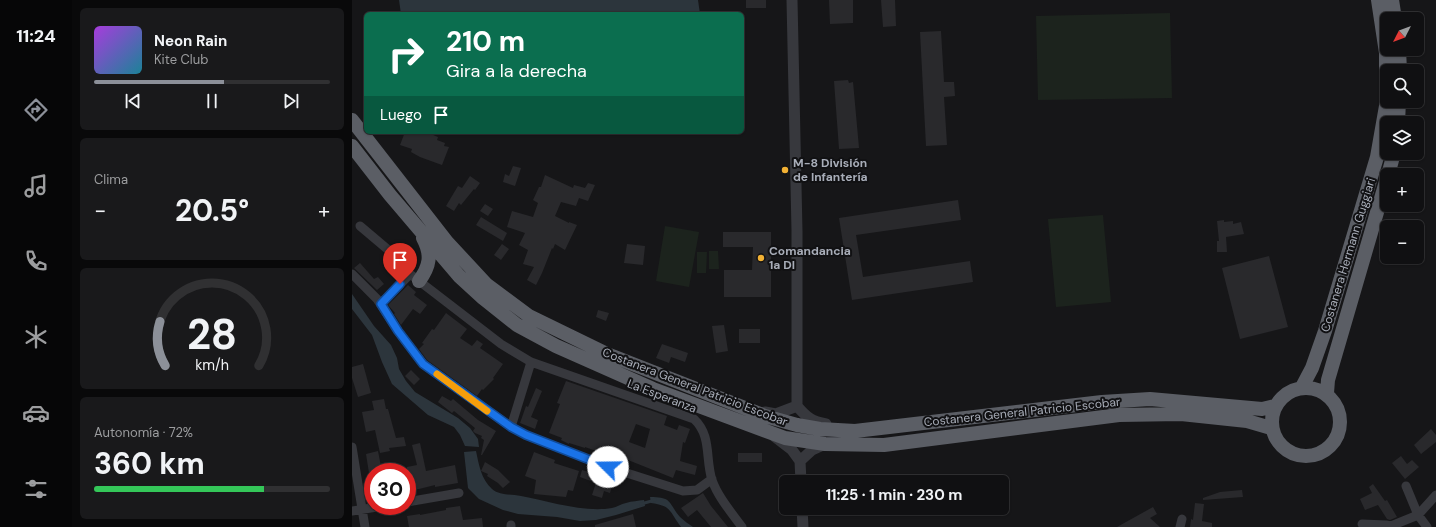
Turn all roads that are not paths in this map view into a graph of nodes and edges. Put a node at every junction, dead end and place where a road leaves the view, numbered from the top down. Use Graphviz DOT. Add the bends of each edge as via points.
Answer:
graph roads {
  1 [pos="792,0"];
  2 [pos="1378,0"];
  3 [pos="1392,0"];
  4 [pos="1394,12"];
  5 [pos="352,120"];
  6 [pos="352,146"];
  7 [pos="1380,202"];
  8 [pos="411,219"];
  9 [pos="360,226"];
  10 [pos="352,274"];
  11 [pos="414,278"];
  12 [pos="381,304"];
  13 [pos="531,362"];
  14 [pos="1302,387"];
  15 [pos="1327,393"];
  16 [pos="797,406"];
  17 [pos="1275,406"];
  18 [pos="750,410"];
  19 [pos="511,427"];
  20 [pos="1271,428"];
  21 [pos="764,430"];
  22 [pos="855,430"];
  23 [pos="825,444"];
  24 [pos="352,447"];
  25 [pos="800,461"];
  26 [pos="801,475"];
  27 [pos="712,479"];
  28 [pos="1406,486"];
  29 [pos="459,493"];
  30 [pos="1436,495"];
  31 [pos="416,500"];
  32 [pos="362,510"];
  33 [pos="352,511"];
  34 [pos="802,515"];
  35 [pos="1418,515"];
  36 [pos="1362,524"];
  37 [pos="365,527"];
  38 [pos="742,527"];
  39 [pos="803,527"];
  40 [pos="1427,527"];
  1 -- 16 [label="street" via="797,231"];
  2 -- 14 [label="highway, Costanera Hermann Guggiari" via="1386,53 1386,106 1377,157 1325,331 1312,368"];
  3 -- 4 [label="highway"];
  5 -- 18 [label="highway, Costanera General Patricio Escobar" via="447,242 486,284 529,316 607,354"];
  6 -- 8 [label="highway, Costanera General Patricio Escobar"];
  7 -- 15 [label="highway, Costanera Hermann Guggiari" via="1328,380"];
  8 -- 11 [label="highway" via="429,253 425,274"];
  8 -- 21 [label="highway, Costanera General Patricio Escobar" via="459,276 517,325 556,346 653,388"];
  9 -- 11 [label="street, La Esperanza" via="399,259"];
  10 -- 12 [label="street"];
  11 -- 12 [label="street"];
  11 -- 13 [label="street, La Esperanza" via="502,344"];
  12 -- 19 [label="street" via="423,364"];
  13 -- 19 [label="street"];
  13 -- 27 [label="street, La Esperanza" via="694,419 705,435"];
  14 -- 15 [label="highway"];
  14 -- 17 [label="highway" via="1291,390"];
  15 -- 20 [label="highway" via="1339,413 1340,424 1332,444 1323,451 1313,456 1291,453 1282,447"];
  16 -- 18 [label="street" via="776,414"];
  16 -- 22 [label="street" via="813,421"];
  17 -- 20 [label="highway" via="1271,416"];
  17 -- 22 [label="highway, Costanera General Patricio Escobar" via="1262,409 1150,399 1102,402"];
  18 -- 22 [label="highway, Costanera General Patricio Escobar" via="798,425 820,429"];
  19 -- 27 [label="street" via="608,467 683,491 697,490"];
  20 -- 23 [label="highway, Costanera General Patricio Escobar" via="1247,421 1181,414 1119,415 884,445"];
  21 -- 23 [label="highway, Costanera General Patricio Escobar" via="785,438"];
  21 -- 25 [label="street" via="792,450"];
  23 -- 25 [label="street" via="812,450"];
  24 -- 32 [label="street"];
  25 -- 26 [label="street"];
  27 -- 38 [label="street, La Esperanza" via="719,495"];
  28 -- 35 [label="street"];
  29 -- 31 [label="street"];
  30 -- 35 [label="street"];
  32 -- 33 [label="street"];
  32 -- 37 [label="street"];
  34 -- 39 [label="street"];
  35 -- 36 [label="street" via="1391,526"];
  35 -- 40 [label="street"];
}
